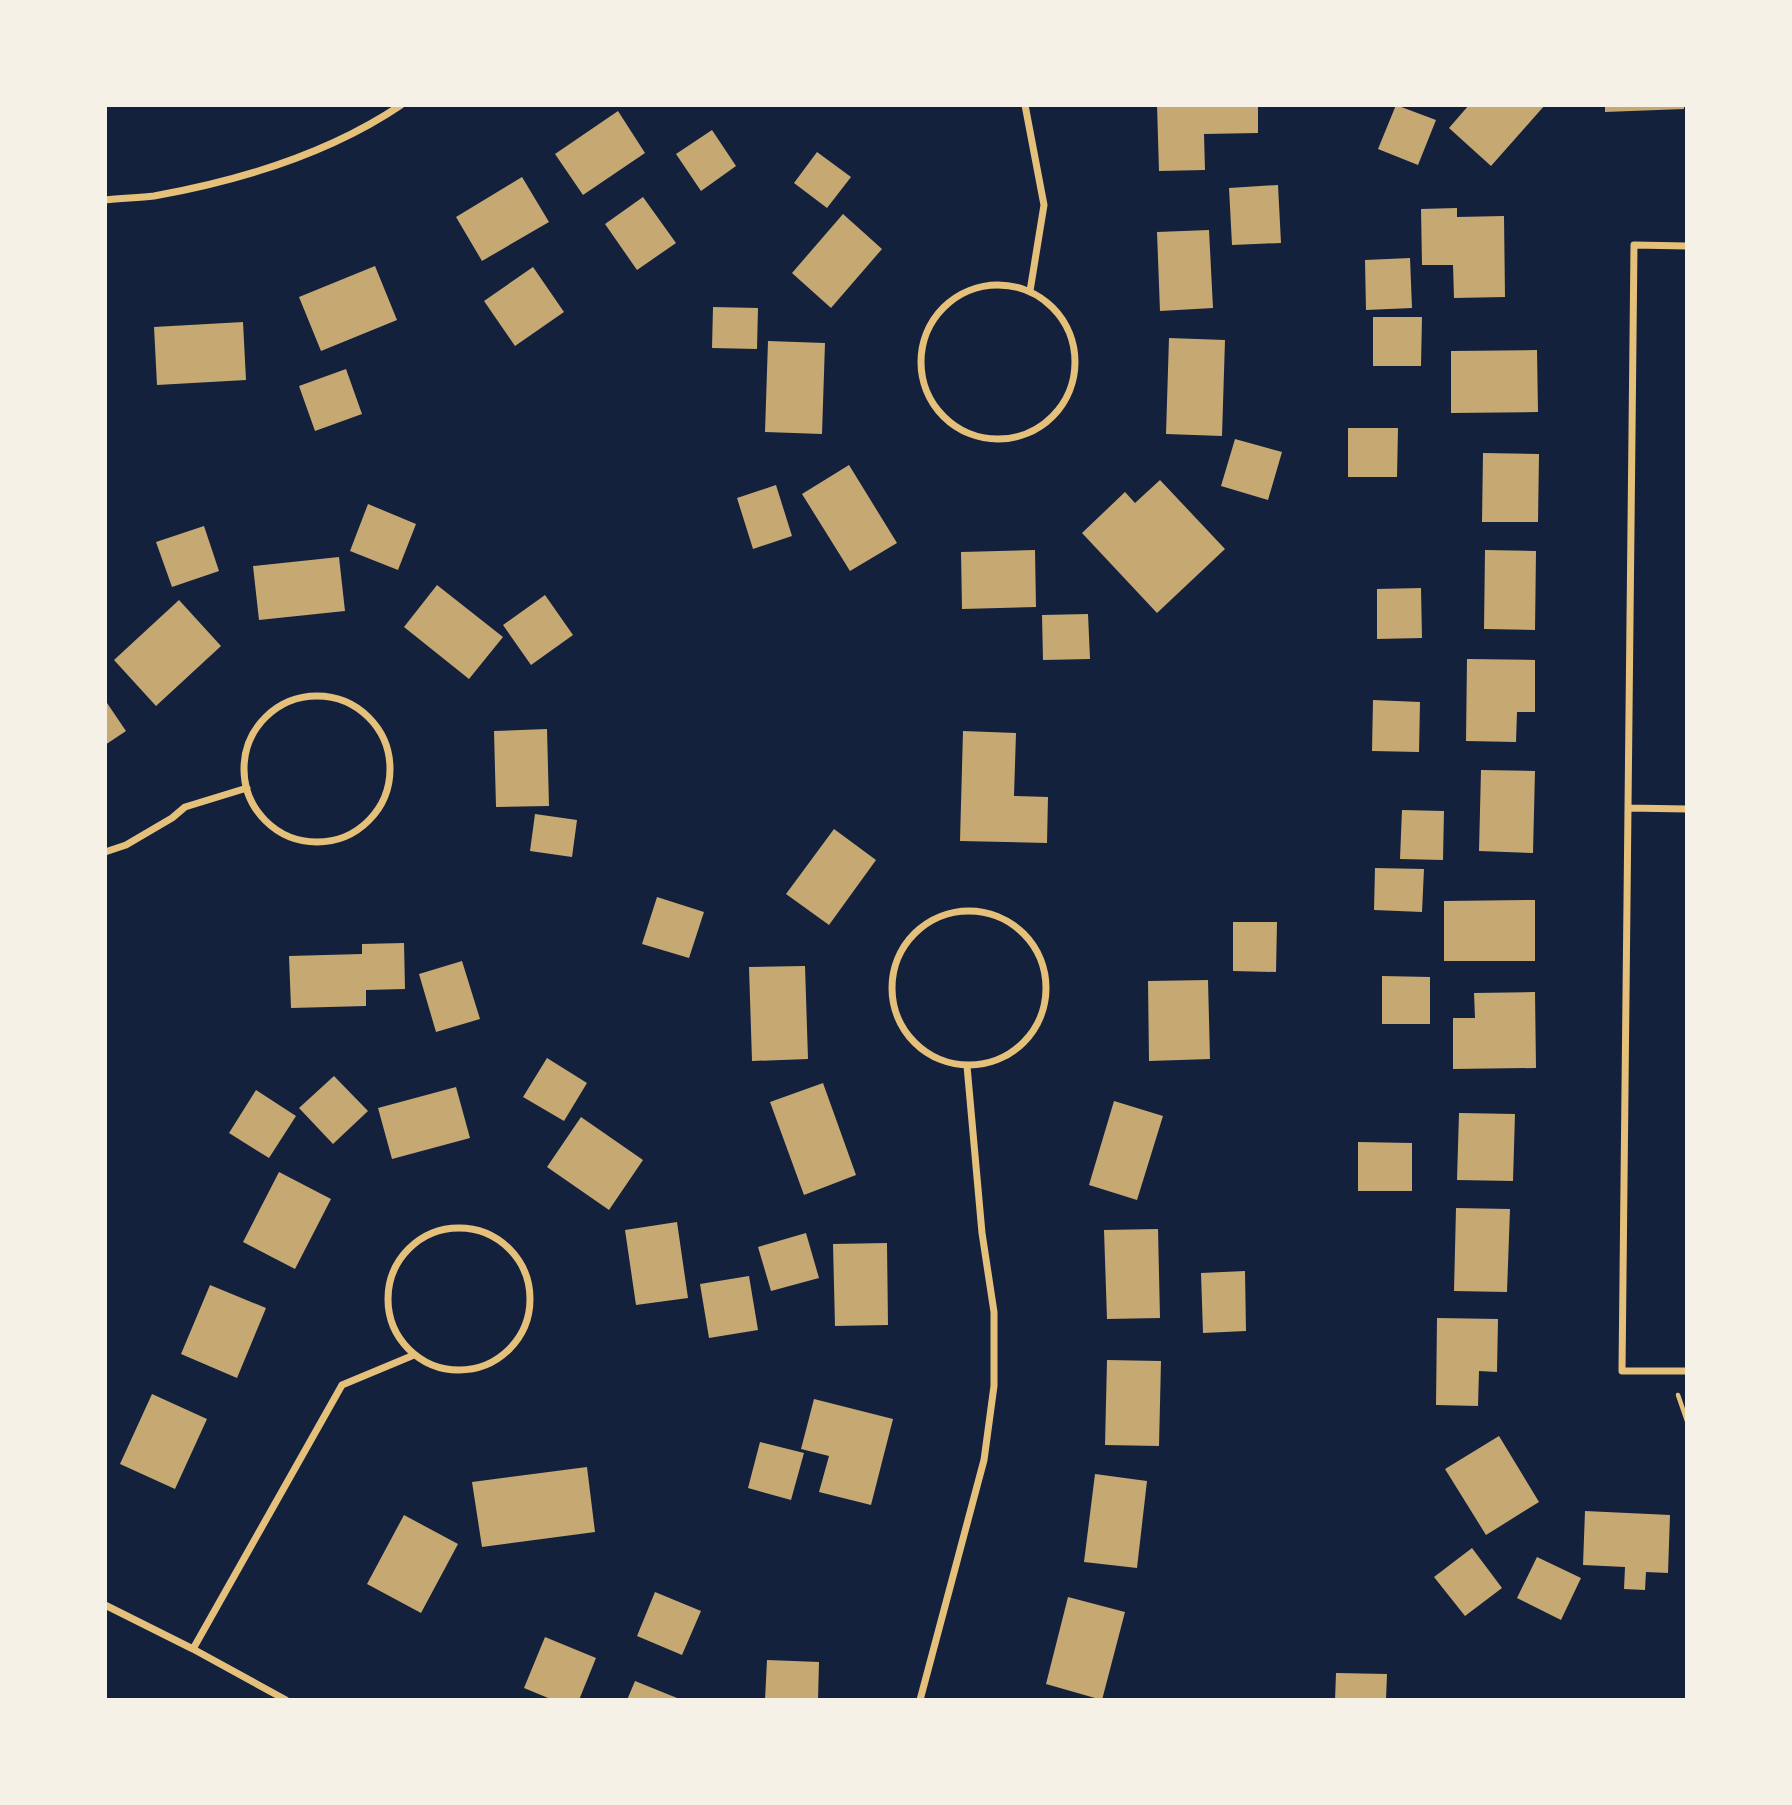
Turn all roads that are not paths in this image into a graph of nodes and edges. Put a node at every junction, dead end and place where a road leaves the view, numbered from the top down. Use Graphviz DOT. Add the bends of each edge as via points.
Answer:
graph roads {
  1 [pos="401,105"];
  2 [pos="1025,105"];
  3 [pos="105,200"];
  4 [pos="1687,246"];
  5 [pos="1030,291"];
  6 [pos="247,788"];
  7 [pos="1628,808"];
  8 [pos="1687,808"];
  9 [pos="105,852"];
  10 [pos="967,1066"];
  11 [pos="414,1355"];
  12 [pos="1687,1371"];
  13 [pos="105,1605"];
  14 [pos="192,1648"];
  15 [pos="286,1700"];
  16 [pos="920,1700"];
  1 -- 3 [label="street" via="311,153 229,179 152,196"];
  2 -- 5 [label="street" via="1044,205"];
  4 -- 7 [label="street" via="1634,245"];
  5 -- 5 [label="street" via="1005,284 980,286 957,295 938,312 925,333 920,358 923,383 933,406 950,424 972,436 998,440 1024,436 1047,422 1064,403 1074,378 1075,352 1067,326 1051,305"];
  6 -- 6 [label="street" via="257,811 275,829 297,840 323,842 347,836 368,822 383,802 390,778 388,752 364,713 344,701 322,696 299,698 278,707 261,722 244,765"];
  6 -- 9 [label="street" via="185,807 126,845"];
  7 -- 8 [label="street"];
  7 -- 12 [label="street" via="1622,1371"];
  10 -- 10 [label="street" via="992,1062 1016,1050 1034,1031 1044,1007 1046,982 1039,956 1025,934 1004,919 979,911 954,912 911,936 898,957 892,982 894,1007 904,1030 942,1061"];
  10 -- 16 [label="street" via="993,1312 993,1386 984,1460"];
  11 -- 11 [label="street" via="433,1366 456,1371 478,1368 516,1343 531,1300 517,1256 500,1240 478,1230 454,1227 430,1233 410,1246 395,1265 388,1289 388,1314"];
  11 -- 14 [label="street" via="342,1385"];
  13 -- 14 [label="street"];
  14 -- 15 [label="street"];
}
